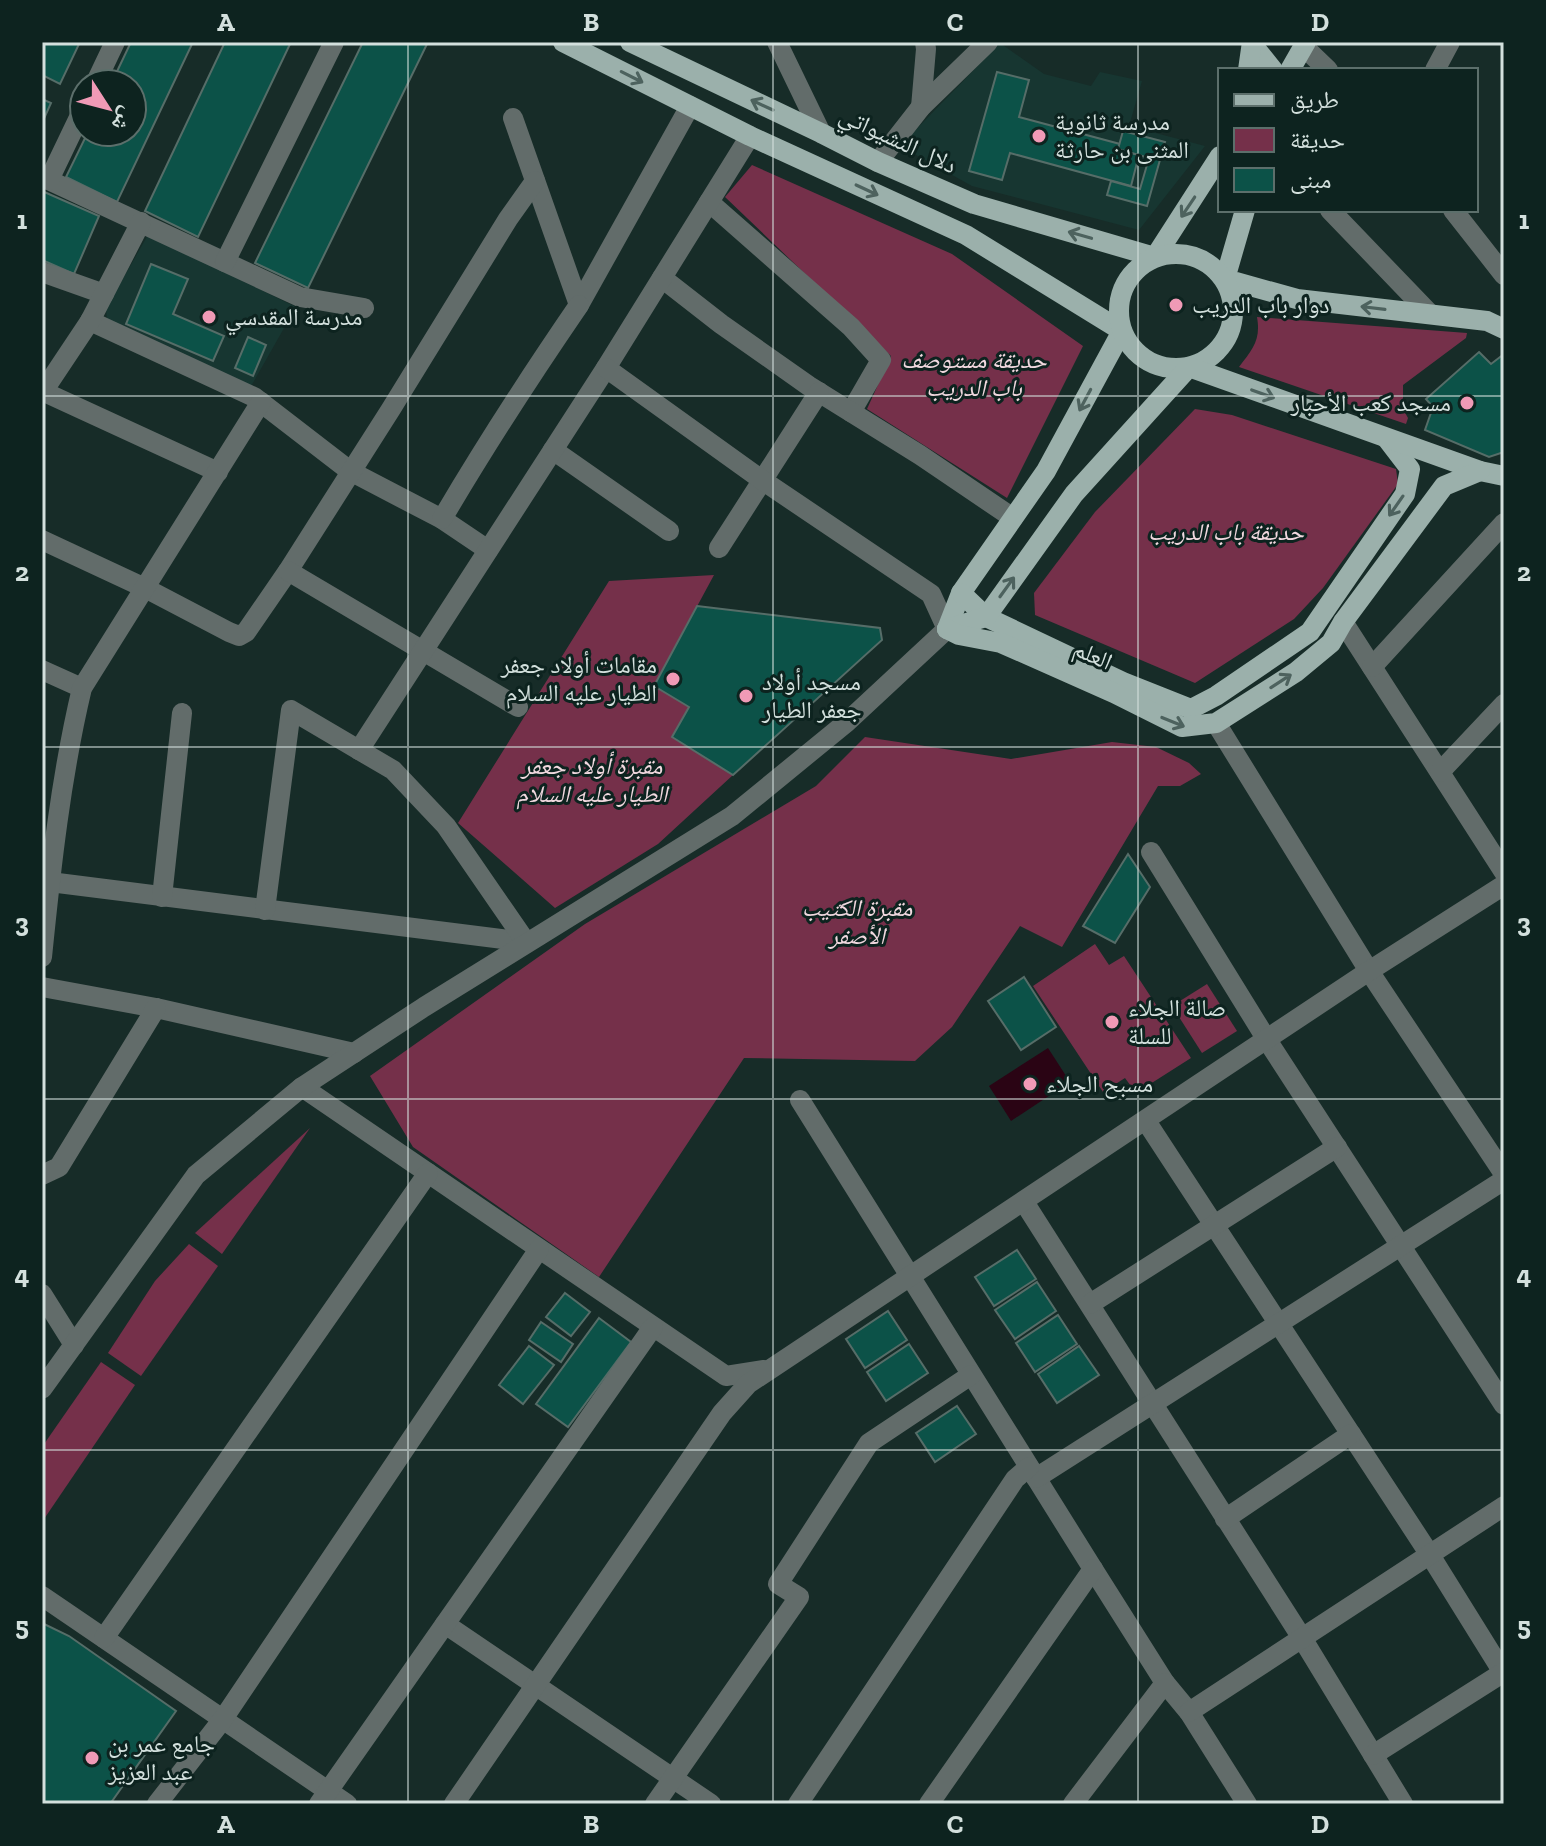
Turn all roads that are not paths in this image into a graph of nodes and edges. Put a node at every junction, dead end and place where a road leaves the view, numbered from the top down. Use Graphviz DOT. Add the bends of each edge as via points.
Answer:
graph roads {
  1 [pos="115,42"];
  2 [pos="334,42"];
  3 [pos="563,42"];
  4 [pos="777,42"];
  5 [pos="925,42"];
  6 [pos="988,42"];
  7 [pos="1450,42"];
  8 [pos="633,43"];
  9 [pos="1253,43"];
  10 [pos="1304,44"];
  11 [pos="103,68"];
  12 [pos="1248,68"];
  13 [pos="1272,68"];
  14 [pos="1291,68"];
  15 [pos="1326,68"];
  16 [pos="1436,68"];
  17 [pos="690,106"];
  18 [pos="921,107"];
  19 [pos="513,118"];
  20 [pos="821,133"];
  21 [pos="750,136"];
  22 [pos="68,137"];
  23 [pos="1218,159"];
  24 [pos="878,162"];
  25 [pos="46,178"];
  26 [pos="535,181"];
  27 [pos="709,202"];
  28 [pos="1244,212"];
  29 [pos="1332,212"];
  30 [pos="1455,212"];
  31 [pos="141,222"];
  32 [pos="1155,257"];
  33 [pos="225,262"];
  34 [pos="42,272"];
  35 [pos="1504,275"];
  36 [pos="662,278"];
  37 [pos="1225,279"];
  38 [pos="104,294"];
  39 [pos="579,305"];
  40 [pos="364,308"];
  41 [pos="1430,314"];
  42 [pos="90,321"];
  43 [pos="1504,329"];
  44 [pos="1122,331"];
  45 [pos="1189,367"];
  46 [pos="606,368"];
  47 [pos="42,392"];
  48 [pos="819,392"];
  49 [pos="261,402"];
  50 [pos="851,412"];
  51 [pos="1387,439"];
  52 [pos="553,450"];
  53 [pos="350,471"];
  54 [pos="218,472"];
  55 [pos="1496,473"];
  56 [pos="762,480"];
  57 [pos="1013,518"];
  58 [pos="442,519"];
  59 [pos="1504,523"];
  60 [pos="669,531"];
  61 [pos="42,540"];
  62 [pos="719,548"];
  63 [pos="488,550"];
  64 [pos="288,571"];
  65 [pos="145,588"];
  66 [pos="961,593"];
  67 [pos="986,617"];
  68 [pos="1343,622"];
  69 [pos="947,629"];
  70 [pos="422,652"];
  71 [pos="1372,667"];
  72 [pos="42,670"];
  73 [pos="82,688"];
  74 [pos="518,707"];
  75 [pos="1191,709"];
  76 [pos="182,713"];
  77 [pos="1500,714"];
  78 [pos="1216,723"];
  79 [pos="359,750"];
  80 [pos="1440,772"];
  81 [pos="1151,852"];
  82 [pos="1504,872"];
  83 [pos="46,882"];
  84 [pos="1504,885"];
  85 [pos="162,897"];
  86 [pos="265,910"];
  87 [pos="526,942"];
  88 [pos="42,957"];
  89 [pos="1369,971"];
  90 [pos="42,987"];
  91 [pos="156,1008"];
  92 [pos="1267,1040"];
  93 [pos="354,1053"];
  94 [pos="302,1087"];
  95 [pos="800,1100"];
  96 [pos="1146,1121"];
  97 [pos="1337,1147"];
  98 [pos="428,1173"];
  99 [pos="42,1175"];
  100 [pos="1504,1177"];
  101 [pos="1024,1202"];
  102 [pos="1214,1224"];
  103 [pos="1400,1246"];
  104 [pos="539,1249"];
  105 [pos="911,1278"];
  106 [pos="42,1294"];
  107 [pos="1090,1304"];
  108 [pos="1279,1323"];
  109 [pos="653,1327"];
  110 [pos="74,1345"];
  111 [pos="773,1368"];
  112 [pos="971,1375"];
  113 [pos="42,1389"];
  114 [pos="1152,1404"];
  115 [pos="1504,1405"];
  116 [pos="1351,1434"];
  117 [pos="1032,1473"];
  118 [pos="1504,1506"];
  119 [pos="1225,1519"];
  120 [pos="1430,1555"];
  121 [pos="1093,1569"];
  122 [pos="42,1596"];
  123 [pos="445,1624"];
  124 [pos="104,1638"];
  125 [pos="1302,1638"];
  126 [pos="1504,1673"];
  127 [pos="1165,1683"];
  128 [pos="535,1685"];
  129 [pos="1189,1712"];
  130 [pos="223,1719"];
  131 [pos="1373,1755"];
  132 [pos="673,1779"];
  133 [pos="323,1798"];
  134 [pos="157,1804"];
  135 [pos="347,1804"];
  136 [pos="454,1804"];
  137 [pos="655,1804"];
  138 [pos="711,1804"];
  139 [pos="798,1804"];
  140 [pos="929,1804"];
  141 [pos="1073,1804"];
  142 [pos="1247,1804"];
  143 [pos="1403,1804"];
  1 -- 11 [label="street"];
  2 -- 33 [label="street"];
  3 -- 17 [label="main road, one-way"];
  4 -- 20 [label="street"];
  5 -- 18 [label="street"];
  6 -- 18 [label="street"];
  7 -- 16 [label="street"];
  20 -- 8 [label="main road, دلال النشيواتي, one-way"];
  9 -- 12 [label="main road"];
  9 -- 13 [label="main road"];
  10 -- 14 [label="main road"];
  10 -- 15 [label="street"];
  17 -- 21 [label="main road"];
  17 -- 39 [label="street"];
  18 -- 24 [label="street"];
  19 -- 26 [label="street"];
  20 -- 24 [label="main road, دلال النشيواتي"];
  21 -- 27 [label="street"];
  21 -- 44 [label="main road, one-way" via="966,235"];
  22 -- 25 [label="street"];
  23 -- 32 [label="main road, one-way"];
  32 -- 24 [label="main road, دلال النشيواتي, one-way" via="974,204"];
  25 -- 31 [label="street"];
  26 -- 39 [label="street"];
  26 -- 53 [label="street"];
  27 -- 36 [label="street"];
  27 -- 50 [label="street" via="851,327 881,360"];
  28 -- 37 [label="main road"];
  29 -- 41 [label="street"];
  30 -- 35 [label="street"];
  31 -- 33 [label="street"];
  31 -- 38 [label="street"];
  32 -- 37 [label="main road" via="1194,256"];
  32 -- 44 [label="main road" via="1139,267 1120,296"];
  33 -- 40 [label="street" via="300,297"];
  34 -- 38 [label="street"];
  36 -- 46 [label="street"];
  36 -- 48 [label="street"];
  41 -- 37 [label="main road, one-way" via="1297,299"];
  37 -- 45 [label="main road" via="1234,315 1230,332 1206,360"];
  38 -- 42 [label="street"];
  39 -- 58 [label="street"];
  41 -- 43 [label="main road" via="1487,321"];
  42 -- 47 [label="street"];
  42 -- 49 [label="street"];
  44 -- 45 [label="main road" via="1142,358 1173,369"];
  44 -- 57 [label="main road, one-way" via="1046,471"];
  45 -- 51 [label="main road, one-way"];
  67 -- 45 [label="main road, one-way" via="1074,494"];
  46 -- 52 [label="street"];
  46 -- 56 [label="street"];
  47 -- 54 [label="street"];
  48 -- 50 [label="street"];
  48 -- 56 [label="street"];
  49 -- 53 [label="street"];
  49 -- 54 [label="street"];
  50 -- 57 [label="street"];
  51 -- 55 [label="main road"];
  51 -- 75 [label="main road, one-way" via="1410,469 1405,494 1310,632"];
  52 -- 60 [label="street"];
  52 -- 63 [label="street"];
  53 -- 58 [label="street"];
  53 -- 64 [label="street"];
  54 -- 65 [label="street"];
  55 -- 68 [label="main road" via="1444,486"];
  56 -- 62 [label="street"];
  56 -- 69 [label="street" via="931,594"];
  57 -- 66 [label="main road"];
  58 -- 63 [label="street"];
  59 -- 71 [label="street"];
  61 -- 65 [label="street"];
  63 -- 70 [label="street"];
  64 -- 65 [label="street" via="239,636"];
  64 -- 70 [label="street"];
  65 -- 73 [label="street"];
  66 -- 67 [label="main road, العلم"];
  66 -- 69 [label="main road"];
  67 -- 69 [label="main road"];
  67 -- 75 [label="main road, العلم"];
  68 -- 71 [label="street"];
  78 -- 68 [label="main road, one-way" via="1296,672 1331,643"];
  69 -- 78 [label="main road, العلم, one-way" via="1001,643 1182,727"];
  69 -- 87 [label="street" via="847,722 732,816"];
  70 -- 74 [label="street"];
  70 -- 79 [label="street"];
  71 -- 80 [label="street"];
  72 -- 73 [label="street"];
  73 -- 83 [label="street"];
  75 -- 78 [label="main road, العلم"];
  76 -- 85 [label="street"];
  77 -- 80 [label="street"];
  78 -- 89 [label="street"];
  79 -- 86 [label="street" via="291,710"];
  79 -- 87 [label="street" via="393,770 446,826"];
  80 -- 82 [label="street"];
  81 -- 92 [label="street"];
  83 -- 85 [label="street"];
  83 -- 88 [label="street"];
  84 -- 89 [label="street"];
  85 -- 86 [label="street"];
  86 -- 87 [label="street"];
  87 -- 93 [label="street"];
  89 -- 92 [label="street"];
  89 -- 100 [label="street"];
  90 -- 91 [label="street"];
  91 -- 93 [label="street"];
  91 -- 99 [label="street" via="59,1167"];
  92 -- 96 [label="street"];
  92 -- 97 [label="street"];
  93 -- 94 [label="street"];
  94 -- 98 [label="street"];
  94 -- 110 [label="street" via="196,1175"];
  95 -- 105 [label="street"];
  96 -- 101 [label="street"];
  96 -- 102 [label="street"];
  97 -- 102 [label="street"];
  97 -- 103 [label="street"];
  98 -- 104 [label="street"];
  98 -- 124 [label="street"];
  100 -- 103 [label="street"];
  101 -- 105 [label="street"];
  101 -- 107 [label="street"];
  102 -- 107 [label="street"];
  102 -- 108 [label="street"];
  103 -- 108 [label="street"];
  103 -- 115 [label="street"];
  104 -- 109 [label="street"];
  104 -- 130 [label="street"];
  105 -- 111 [label="street"];
  105 -- 112 [label="street"];
  106 -- 110 [label="street"];
  107 -- 114 [label="street"];
  108 -- 114 [label="street"];
  108 -- 116 [label="street"];
  109 -- 111 [label="street" via="726,1376"];
  109 -- 123 [label="street"];
  110 -- 113 [label="street"];
  111 -- 128 [label="street" via="748,1384 722,1413"];
  112 -- 117 [label="street"];
  112 -- 132 [label="street" via="869,1443 778,1584 799,1597"];
  114 -- 117 [label="street"];
  114 -- 119 [label="street"];
  116 -- 119 [label="street"];
  116 -- 120 [label="street"];
  117 -- 121 [label="street"];
  117 -- 139 [label="street" via="1015,1479"];
  118 -- 120 [label="street"];
  119 -- 125 [label="street"];
  120 -- 125 [label="street"];
  120 -- 126 [label="street"];
  121 -- 127 [label="street"];
  121 -- 140 [label="street"];
  122 -- 124 [label="street"];
  123 -- 128 [label="street"];
  123 -- 133 [label="street"];
  124 -- 130 [label="street"];
  125 -- 129 [label="street"];
  125 -- 131 [label="street"];
  126 -- 131 [label="street"];
  127 -- 129 [label="street"];
  127 -- 141 [label="street"];
  128 -- 132 [label="street"];
  128 -- 136 [label="street"];
  129 -- 142 [label="street"];
  130 -- 133 [label="street"];
  130 -- 134 [label="street"];
  131 -- 143 [label="street"];
  132 -- 137 [label="street"];
  132 -- 138 [label="street"];
  133 -- 135 [label="street"];
}
